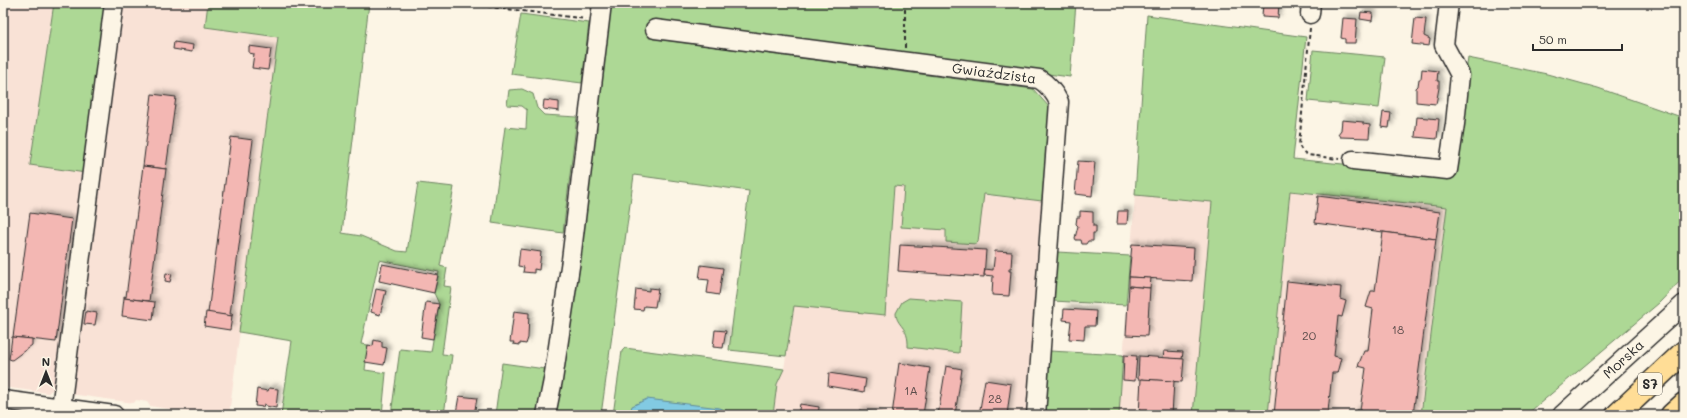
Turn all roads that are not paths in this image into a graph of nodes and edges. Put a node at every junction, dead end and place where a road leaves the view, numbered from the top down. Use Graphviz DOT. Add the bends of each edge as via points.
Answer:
graph roads {
  1 [pos="114,3"];
  2 [pos="602,3"];
  3 [pos="1449,3"];
  4 [pos="655,29"];
  5 [pos="1353,160"];
  6 [pos="1684,304"];
  7 [pos="1684,352"];
  8 [pos="3,400"];
  9 [pos="1684,404"];
  10 [pos="61,408"];
  11 [pos="114,415"];
  12 [pos="546,415"];
  13 [pos="1036,415"];
  14 [pos="1562,415"];
  15 [pos="1617,415"];
  16 [pos="1672,415"];
  1 -- 10 [label="street"];
  2 -- 12 [label="street" via="571,260"];
  3 -- 5 [label="street" via="1444,46 1460,75 1448,170"];
  4 -- 13 [label="street, Gwiaździsta" via="1039,79 1054,92 1059,102"];
  6 -- 14 [label="street, Morska"];
  7 -- 15 [label="highway, S7"];
  8 -- 10 [label="street"];
  9 -- 16 [label="highway"];
  10 -- 11 [label="street"];
}
